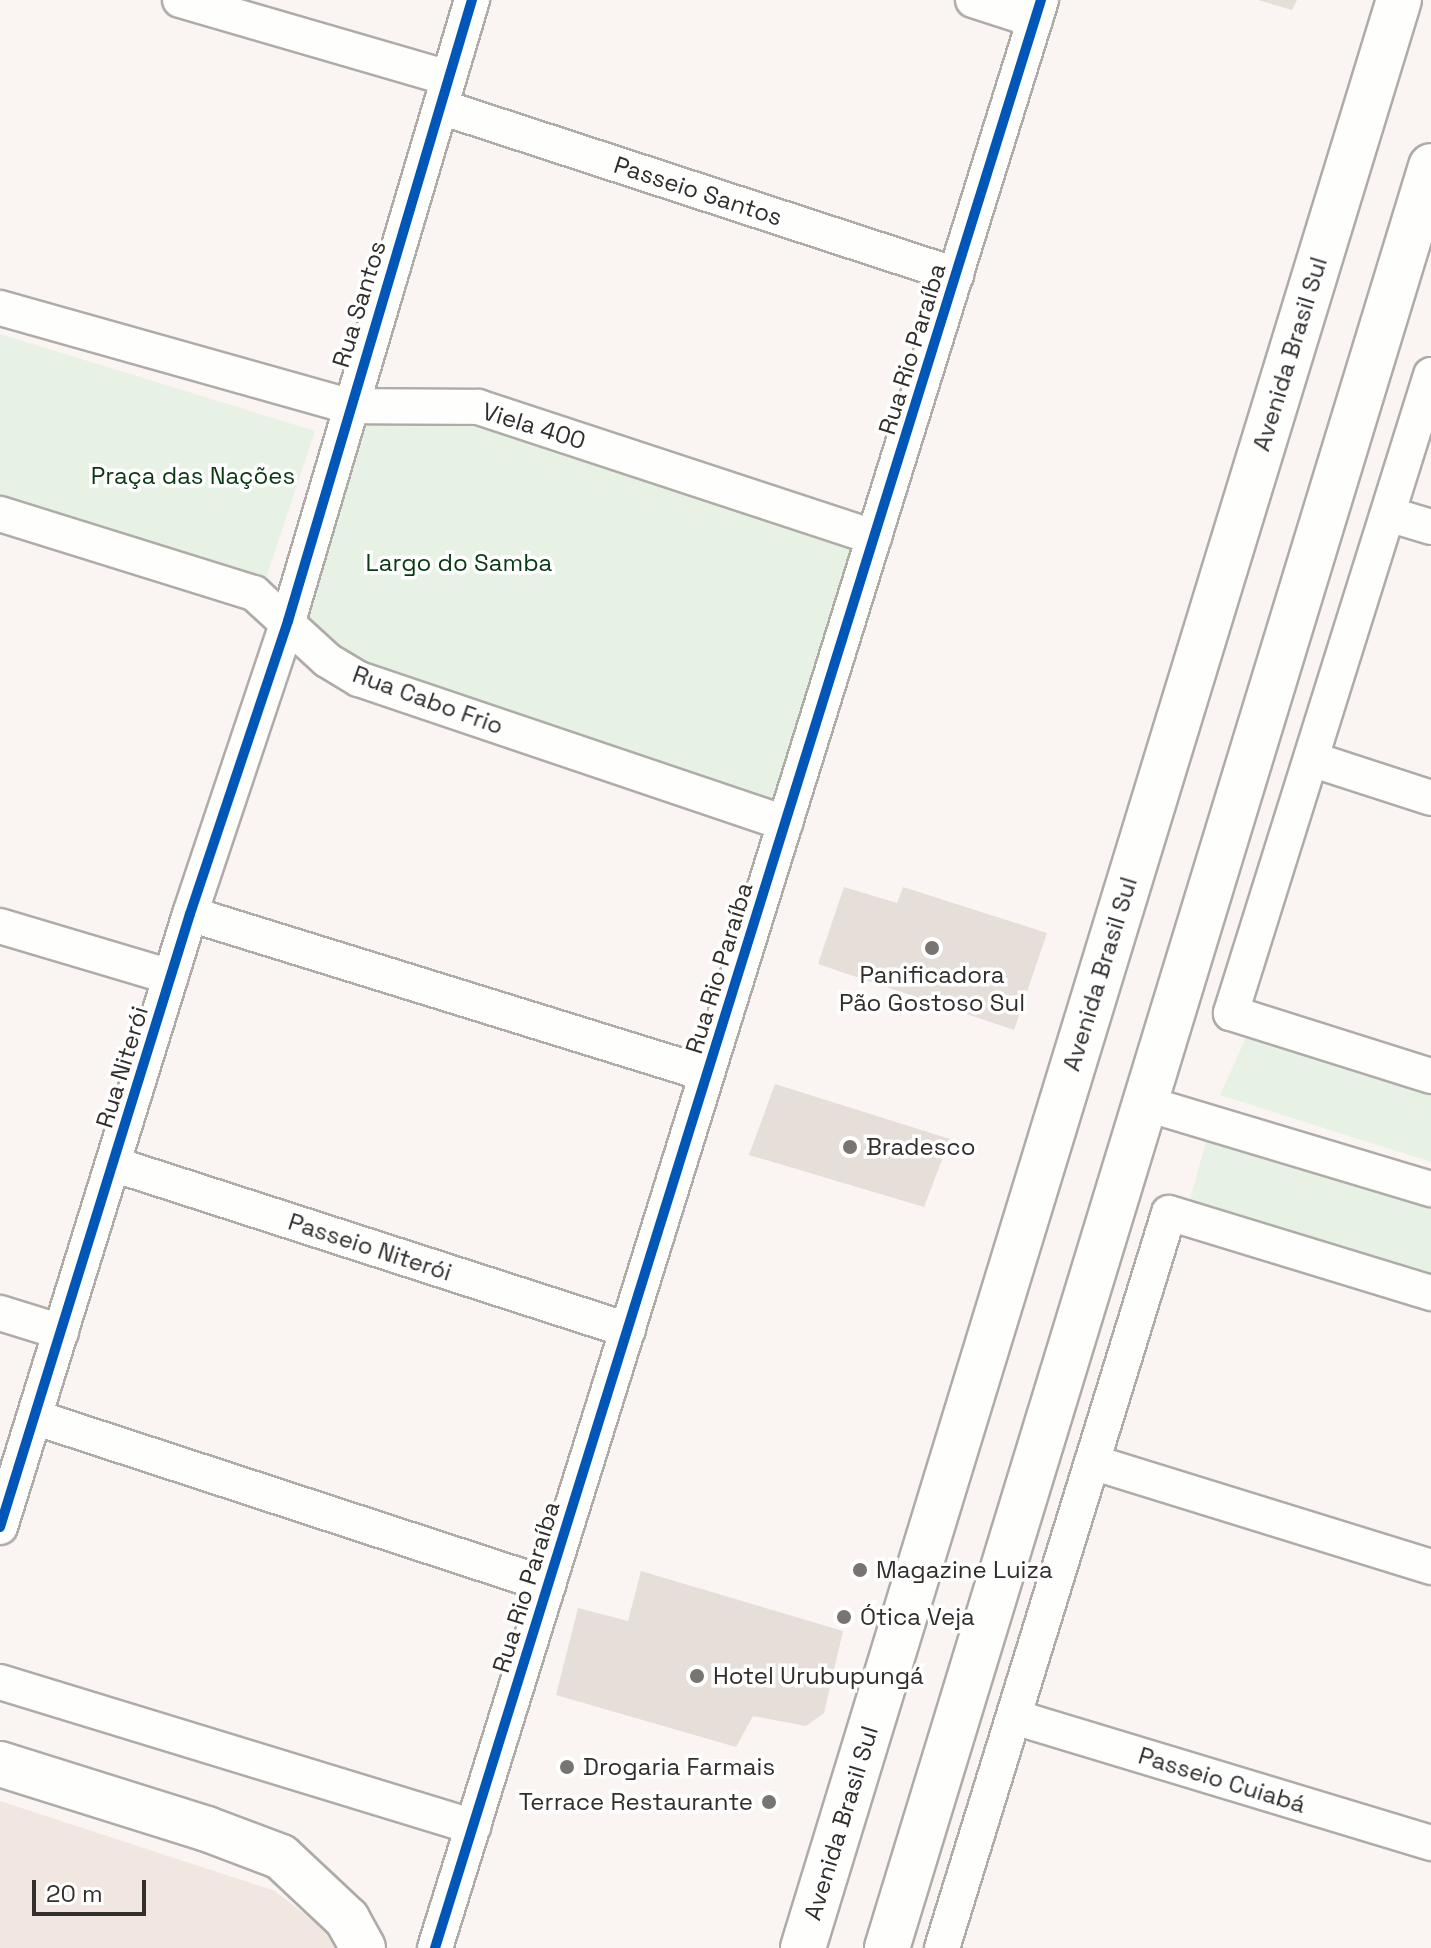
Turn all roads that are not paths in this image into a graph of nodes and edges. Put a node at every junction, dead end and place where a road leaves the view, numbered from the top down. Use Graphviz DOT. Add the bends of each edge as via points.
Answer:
graph roads {
  1 [pos="180,0"];
  2 [pos="472,0"];
  3 [pos="973,0"];
  4 [pos="1399,0"];
  5 [pos="1038,10"];
  6 [pos="445,93"];
  7 [pos="1431,166"];
  8 [pos="956,275"];
  9 [pos="0,308"];
  10 [pos="1431,375"];
  11 [pos="348,406"];
  12 [pos="0,514"];
  13 [pos="1388,514"];
  14 [pos="1431,527"];
  15 [pos="874,537"];
  16 [pos="288,621"];
  17 [pos="1311,759"];
  18 [pos="1431,798"];
  19 [pos="785,823"];
  20 [pos="190,914"];
  21 [pos="0,926"];
  22 [pos="171,977"];
  23 [pos="707,1074"];
  24 [pos="1431,1076"];
  25 [pos="1144,1103"];
  26 [pos="113,1164"];
  27 [pos="1431,1189"];
  28 [pos="1431,1293"];
  29 [pos="0,1313"];
  30 [pos="628,1330"];
  31 [pos="61,1332"];
  32 [pos="34,1417"];
  33 [pos="1092,1462"];
  34 [pos="0,1527"];
  35 [pos="1431,1567"];
  36 [pos="548,1585"];
  37 [pos="0,1682"];
  38 [pos="1014,1717"];
  39 [pos="0,1764"];
  40 [pos="473,1827"];
  41 [pos="1431,1843"];
  42 [pos="363,1948"];
  43 [pos="435,1948"];
  44 [pos="803,1948"];
  45 [pos="887,1948"];
  46 [pos="942,1948"];
  1 -- 6 [label="street, Passeio Santos"];
  2 -- 6 [label="street, Rua Santos"];
  3 -- 5 [label="street"];
  4 -- 44 [label="main road, Avenida Brasil Sul"];
  5 -- 8 [label="street, Rua Rio Paraíba"];
  6 -- 8 [label="street, Passeio Santos"];
  6 -- 11 [label="street, Rua Santos"];
  7 -- 25 [label="main road"];
  8 -- 15 [label="street, Rua Rio Paraíba"];
  9 -- 11 [label="street, Viela 400"];
  10 -- 13 [label="street"];
  11 -- 15 [label="street, Viela 400" via="478,407"];
  11 -- 16 [label="street, Rua Santos"];
  12 -- 16 [label="street, Rua Cabo Frio" via="254,593"];
  13 -- 14 [label="street"];
  13 -- 17 [label="street"];
  15 -- 19 [label="street, Rua Rio Paraíba"];
  16 -- 19 [label="street, Rua Cabo Frio" via="327,660 359,679"];
  16 -- 20 [label="street, Rua Niterói"];
  17 -- 18 [label="street"];
  17 -- 24 [label="street" via="1231,1013"];
  19 -- 23 [label="street, Rua Rio Paraíba"];
  20 -- 22 [label="street, Rua Niterói"];
  20 -- 23 [label="street"];
  21 -- 22 [label="street"];
  22 -- 26 [label="street, Rua Niterói"];
  23 -- 30 [label="street, Rua Rio Paraíba"];
  25 -- 27 [label="street"];
  25 -- 45 [label="main road"];
  26 -- 30 [label="street, Passeio Niterói"];
  26 -- 31 [label="street, Rua Niterói"];
  28 -- 33 [label="street" via="1169,1213"];
  29 -- 31 [label="street"];
  30 -- 36 [label="street, Rua Rio Paraíba"];
  31 -- 32 [label="street, Rua Niterói"];
  32 -- 34 [label="street, Rua Niterói"];
  32 -- 36 [label="street"];
  33 -- 35 [label="street"];
  33 -- 38 [label="street"];
  36 -- 40 [label="street, Rua Rio Paraíba"];
  37 -- 40 [label="street"];
  38 -- 41 [label="street, Passeio Cuiabá"];
  38 -- 46 [label="street"];
  39 -- 42 [label="main road" via="281,1857 347,1919"];
  40 -- 43 [label="street, Rua Rio Paraíba"];
}
